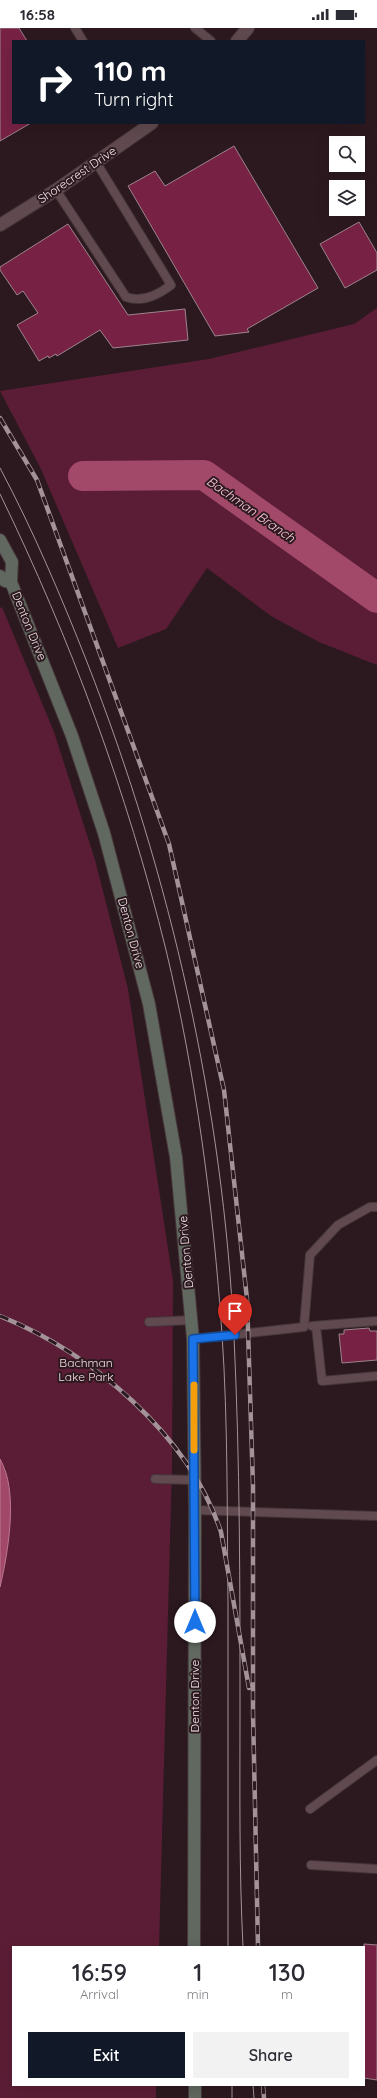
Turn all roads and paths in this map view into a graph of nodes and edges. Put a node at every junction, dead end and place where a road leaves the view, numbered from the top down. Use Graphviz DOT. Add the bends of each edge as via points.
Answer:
graph roads {
  1 [pos="75,28"];
  2 [pos="195,28"];
  3 [pos="248,28"];
  4 [pos="82,40"];
  5 [pos="210,40"];
  6 [pos="238,40"];
  7 [pos="149,124"];
  8 [pos="96,162"];
  9 [pos="56,190"];
  10 [pos="0,225"];
  11 [pos="0,540"];
  12 [pos="5,579"];
  13 [pos="377,1207"];
  14 [pos="192,1320"];
  15 [pos="377,1321"];
  16 [pos="149,1322"];
  17 [pos="316,1326"];
  18 [pos="304,1327"];
  19 [pos="193,1339"];
  20 [pos="377,1376"];
  21 [pos="155,1479"];
  22 [pos="194,1480"];
  23 [pos="195,1510"];
  24 [pos="377,1516"];
  25 [pos="377,1760"];
  26 [pos="310,1809"];
  27 [pos="311,1865"];
  28 [pos="377,1869"];
  29 [pos="194,1946"];
  30 [pos="195,2086"];
  31 [pos="195,2098"];
  1 -- 4 [label="lane"];
  2 -- 5 [label="lane"];
  3 -- 6 [label="street"];
  7 -- 8 [label="street, Shorecrest Drive"];
  8 -- 9 [label="street, Shorecrest Drive"];
  8 -- 9 [label="lane" via="171,284 158,295 133,300 126,297"];
  9 -- 10 [label="street, Shorecrest Drive"];
  11 -- 12 [label="main road, Denton Drive" via="12,562"];
  12 -- 14 [label="main road, Denton Drive" via="36,642 72,736 104,833 149,1004 176,1157"];
  13 -- 18 [label="lane" via="370,1207 338,1225 310,1255"];
  14 -- 16 [label="lane"];
  14 -- 19 [label="main road, Denton Drive"];
  15 -- 17 [label="lane"];
  17 -- 18 [label="lane"];
  17 -- 20 [label="lane" via="322,1381"];
  18 -- 19 [label="lane"];
  19 -- 22 [label="main road, Denton Drive"];
  21 -- 22 [label="lane"];
  22 -- 23 [label="main road, Denton Drive"];
  23 -- 24 [label="lane"];
  23 -- 29 [label="main road, Denton Drive"];
  25 -- 26 [label="lane"];
  27 -- 28 [label="lane"];
  30 -- 31 [label="main road"];
}
